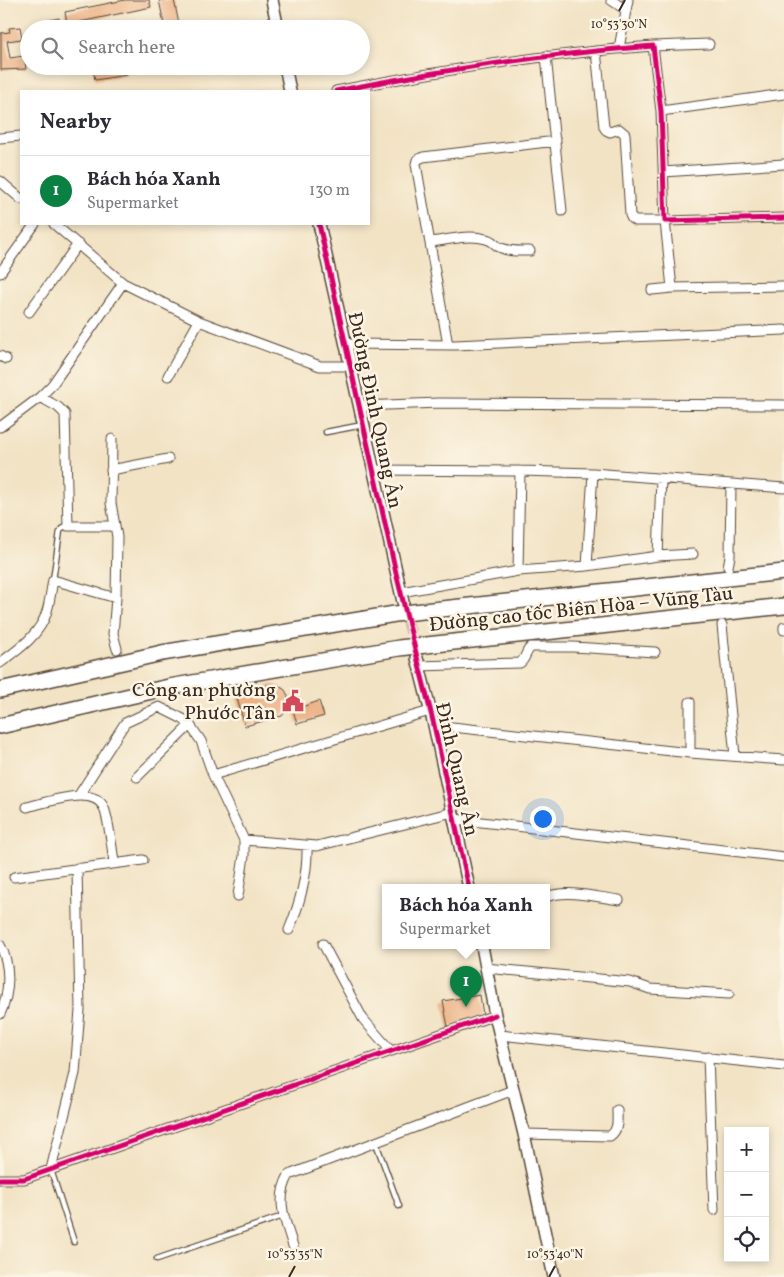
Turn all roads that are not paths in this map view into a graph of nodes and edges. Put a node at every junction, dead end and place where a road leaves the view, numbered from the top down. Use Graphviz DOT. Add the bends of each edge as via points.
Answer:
graph roads {
  1 [pos="272,0"];
  2 [pos="611,0"];
  3 [pos="628,0"];
  4 [pos="626,10"];
  5 [pos="276,20"];
  6 [pos="710,44"];
  7 [pos="653,46"];
  8 [pos="619,48"];
  9 [pos="596,51"];
  10 [pos="546,56"];
  11 [pos="287,75"];
  12 [pos="290,90"];
  13 [pos="341,90"];
  14 [pos="784,94"];
  15 [pos="661,111"];
  16 [pos="20,136"];
  17 [pos="0,138"];
  18 [pos="556,141"];
  19 [pos="784,164"];
  20 [pos="663,172"];
  21 [pos="0,181"];
  22 [pos="20,198"];
  23 [pos="562,211"];
  24 [pos="784,218"];
  25 [pos="665,221"];
  26 [pos="34,225"];
  27 [pos="55,225"];
  28 [pos="319,225"];
  29 [pos="431,242"];
  30 [pos="78,244"];
  31 [pos="530,251"];
  32 [pos="0,273"];
  33 [pos="123,283"];
  34 [pos="784,286"];
  35 [pos="672,288"];
  36 [pos="652,290"];
  37 [pos="29,312"];
  38 [pos="199,321"];
  39 [pos="784,330"];
  40 [pos="346,344"];
  41 [pos="448,345"];
  42 [pos="351,366"];
  43 [pos="168,376"];
  44 [pos="40,397"];
  45 [pos="784,405"];
  46 [pos="361,406"];
  47 [pos="364,425"];
  48 [pos="0,427"];
  49 [pos="326,432"];
  50 [pos="112,439"];
  51 [pos="168,459"];
  52 [pos="111,470"];
  53 [pos="374,470"];
  54 [pos="520,471"];
  55 [pos="593,474"];
  56 [pos="661,479"];
  57 [pos="731,484"];
  58 [pos="784,488"];
  59 [pos="68,526"];
  60 [pos="115,526"];
  61 [pos="693,554"];
  62 [pos="658,556"];
  63 [pos="587,566"];
  64 [pos="728,567"];
  65 [pos="518,571"];
  66 [pos="784,572"];
  67 [pos="53,580"];
  68 [pos="402,597"];
  69 [pos="116,598"];
  70 [pos="784,606"];
  71 [pos="722,625"];
  72 [pos="117,649"];
  73 [pos="655,652"];
  74 [pos="2,659"];
  75 [pos="418,662"];
  76 [pos="0,690"];
  77 [pos="690,702"];
  78 [pos="430,710"];
  79 [pos="190,725"];
  80 [pos="434,725"];
  81 [pos="0,726"];
  82 [pos="690,753"];
  83 [pos="735,756"];
  84 [pos="784,760"];
  85 [pos="213,775"];
  86 [pos="137,778"];
  87 [pos="79,795"];
  88 [pos="27,807"];
  89 [pos="454,816"];
  90 [pos="244,840"];
  91 [pos="307,846"];
  92 [pos="784,857"];
  93 [pos="143,860"];
  94 [pos="114,862"];
  95 [pos="77,868"];
  96 [pos="14,877"];
  97 [pos="468,884"];
  98 [pos="550,895"];
  99 [pos="238,896"];
  100 [pos="619,900"];
  101 [pos="289,930"];
  102 [pos="323,944"];
  103 [pos="0,945"];
  104 [pos="483,949"];
  105 [pos="486,968"];
  106 [pos="729,994"];
  107 [pos="0,1014"];
  108 [pos="495,1015"];
  109 [pos="500,1035"];
  110 [pos="391,1051"];
  111 [pos="708,1057"];
  112 [pos="784,1066"];
  113 [pos="513,1090"];
  114 [pos="617,1110"];
  115 [pos="524,1134"];
  116 [pos="376,1143"];
  117 [pos="51,1169"];
  118 [pos="0,1178"];
  119 [pos="399,1206"];
  120 [pos="714,1210"];
  121 [pos="284,1215"];
  122 [pos="74,1242"];
  123 [pos="293,1246"];
  124 [pos="157,1259"];
  125 [pos="554,1277"];
  1 -- 5 [label="street"];
  2 -- 4 [label="street"];
  3 -- 4 [label="street"];
  4 -- 8 [label="street"];
  6 -- 7 [label="street"];
  7 -- 8 [label="street"];
  7 -- 15 [label="street"];
  8 -- 9 [label="street"];
  9 -- 10 [label="street"];
  9 -- 25 [label="street" via="604,127 610,132 619,129 625,134 630,215 635,222"];
  10 -- 13 [label="street" via="419,74"];
  10 -- 18 [label="street"];
  11 -- 12 [label="street"];
  14 -- 15 [label="street"];
  15 -- 20 [label="street"];
  16 -- 17 [label="street"];
  18 -- 23 [label="street"];
  18 -- 29 [label="street" via="417,160"];
  19 -- 20 [label="street"];
  20 -- 25 [label="street"];
  21 -- 22 [label="street"];
  24 -- 25 [label="street"];
  25 -- 35 [label="street"];
  26 -- 32 [label="street"];
  27 -- 30 [label="street"];
  28 -- 40 [label="street, Đường Đinh Quang Ân"];
  29 -- 31 [label="street" via="484,238 510,251"];
  29 -- 41 [label="street"];
  30 -- 33 [label="street"];
  30 -- 37 [label="street"];
  33 -- 38 [label="street"];
  33 -- 44 [label="street" via="52,385"];
  34 -- 35 [label="street"];
  35 -- 36 [label="street"];
  38 -- 42 [label="street" via="320,366"];
  38 -- 43 [label="street"];
  39 -- 41 [label="street"];
  40 -- 41 [label="street"];
  40 -- 42 [label="street, Đường Đinh Quang Ân"];
  42 -- 46 [label="street, Đường Đinh Quang Ân"];
  44 -- 48 [label="street"];
  44 -- 59 [label="street" via="65,414"];
  45 -- 46 [label="street" via="439,403"];
  46 -- 47 [label="street, Đường Đinh Quang Ân"];
  47 -- 49 [label="lane"];
  47 -- 53 [label="street, Đường Đinh Quang Ân"];
  50 -- 52 [label="street"];
  51 -- 52 [label="street"];
  52 -- 60 [label="street"];
  53 -- 54 [label="street"];
  53 -- 68 [label="street, Đường Đinh Quang Ân"];
  54 -- 55 [label="street"];
  54 -- 65 [label="street"];
  55 -- 56 [label="street"];
  55 -- 63 [label="street"];
  56 -- 57 [label="street"];
  56 -- 62 [label="street"];
  57 -- 58 [label="street"];
  57 -- 64 [label="street"];
  59 -- 60 [label="street"];
  59 -- 67 [label="lane" via="60,531"];
  60 -- 69 [label="street"];
  61 -- 62 [label="street"];
  62 -- 63 [label="street"];
  63 -- 65 [label="street"];
  65 -- 68 [label="street"];
  66 -- 76 [label="highway, Đường cao tốc Biên Hòa – Vũng Tàu" via="395,614 162,653"];
  67 -- 69 [label="street"];
  67 -- 74 [label="street" via="47,613 38,630"];
  69 -- 72 [label="street" via="113,634"];
  70 -- 81 [label="highway, Đường cao tốc Biên Hòa – Vũng Tàu" via="399,648 169,687"];
  71 -- 83 [label="street"];
  73 -- 75 [label="street" via="531,647 520,663"];
  75 -- 78 [label="street, Đinh Quang Ân"];
  77 -- 82 [label="street"];
  78 -- 80 [label="street, Đinh Quang Ân"];
  78 -- 85 [label="street"];
  79 -- 85 [label="street" via="201,741"];
  79 -- 86 [label="street"];
  79 -- 87 [label="street" via="159,707 125,723"];
  80 -- 82 [label="street"];
  80 -- 89 [label="street, Đinh Quang Ân"];
  82 -- 83 [label="street"];
  83 -- 84 [label="street"];
  85 -- 90 [label="street"];
  87 -- 88 [label="street"];
  87 -- 94 [label="street" via="99,801 104,808"];
  89 -- 91 [label="street"];
  89 -- 92 [label="street"];
  89 -- 97 [label="street, Đinh Quang Ân"];
  90 -- 91 [label="street"];
  90 -- 99 [label="street"];
  91 -- 101 [label="street" via="305,880"];
  93 -- 94 [label="street"];
  94 -- 95 [label="street"];
  95 -- 96 [label="street"];
  95 -- 117 [label="street" via="80,1010 75,1064"];
  98 -- 100 [label="street" via="569,894"];
  102 -- 110 [label="street" via="363,1019"];
  103 -- 107 [label="street" via="9,981"];
  104 -- 105 [label="street"];
  105 -- 106 [label="street" via="630,982 650,989"];
  105 -- 108 [label="street"];
  108 -- 109 [label="street"];
  108 -- 110 [label="street"];
  109 -- 111 [label="street"];
  109 -- 113 [label="street"];
  110 -- 117 [label="street"];
  111 -- 112 [label="street"];
  111 -- 120 [label="street"];
  113 -- 115 [label="street"];
  113 -- 116 [label="street"];
  114 -- 115 [label="street" via="617,1129 610,1136"];
  115 -- 125 [label="street"];
  116 -- 119 [label="lane"];
  116 -- 121 [label="street" via="289,1175 283,1186"];
  117 -- 118 [label="street" via="24,1178"];
  117 -- 122 [label="lane"];
  121 -- 123 [label="street"];
  121 -- 124 [label="lane"];
}
